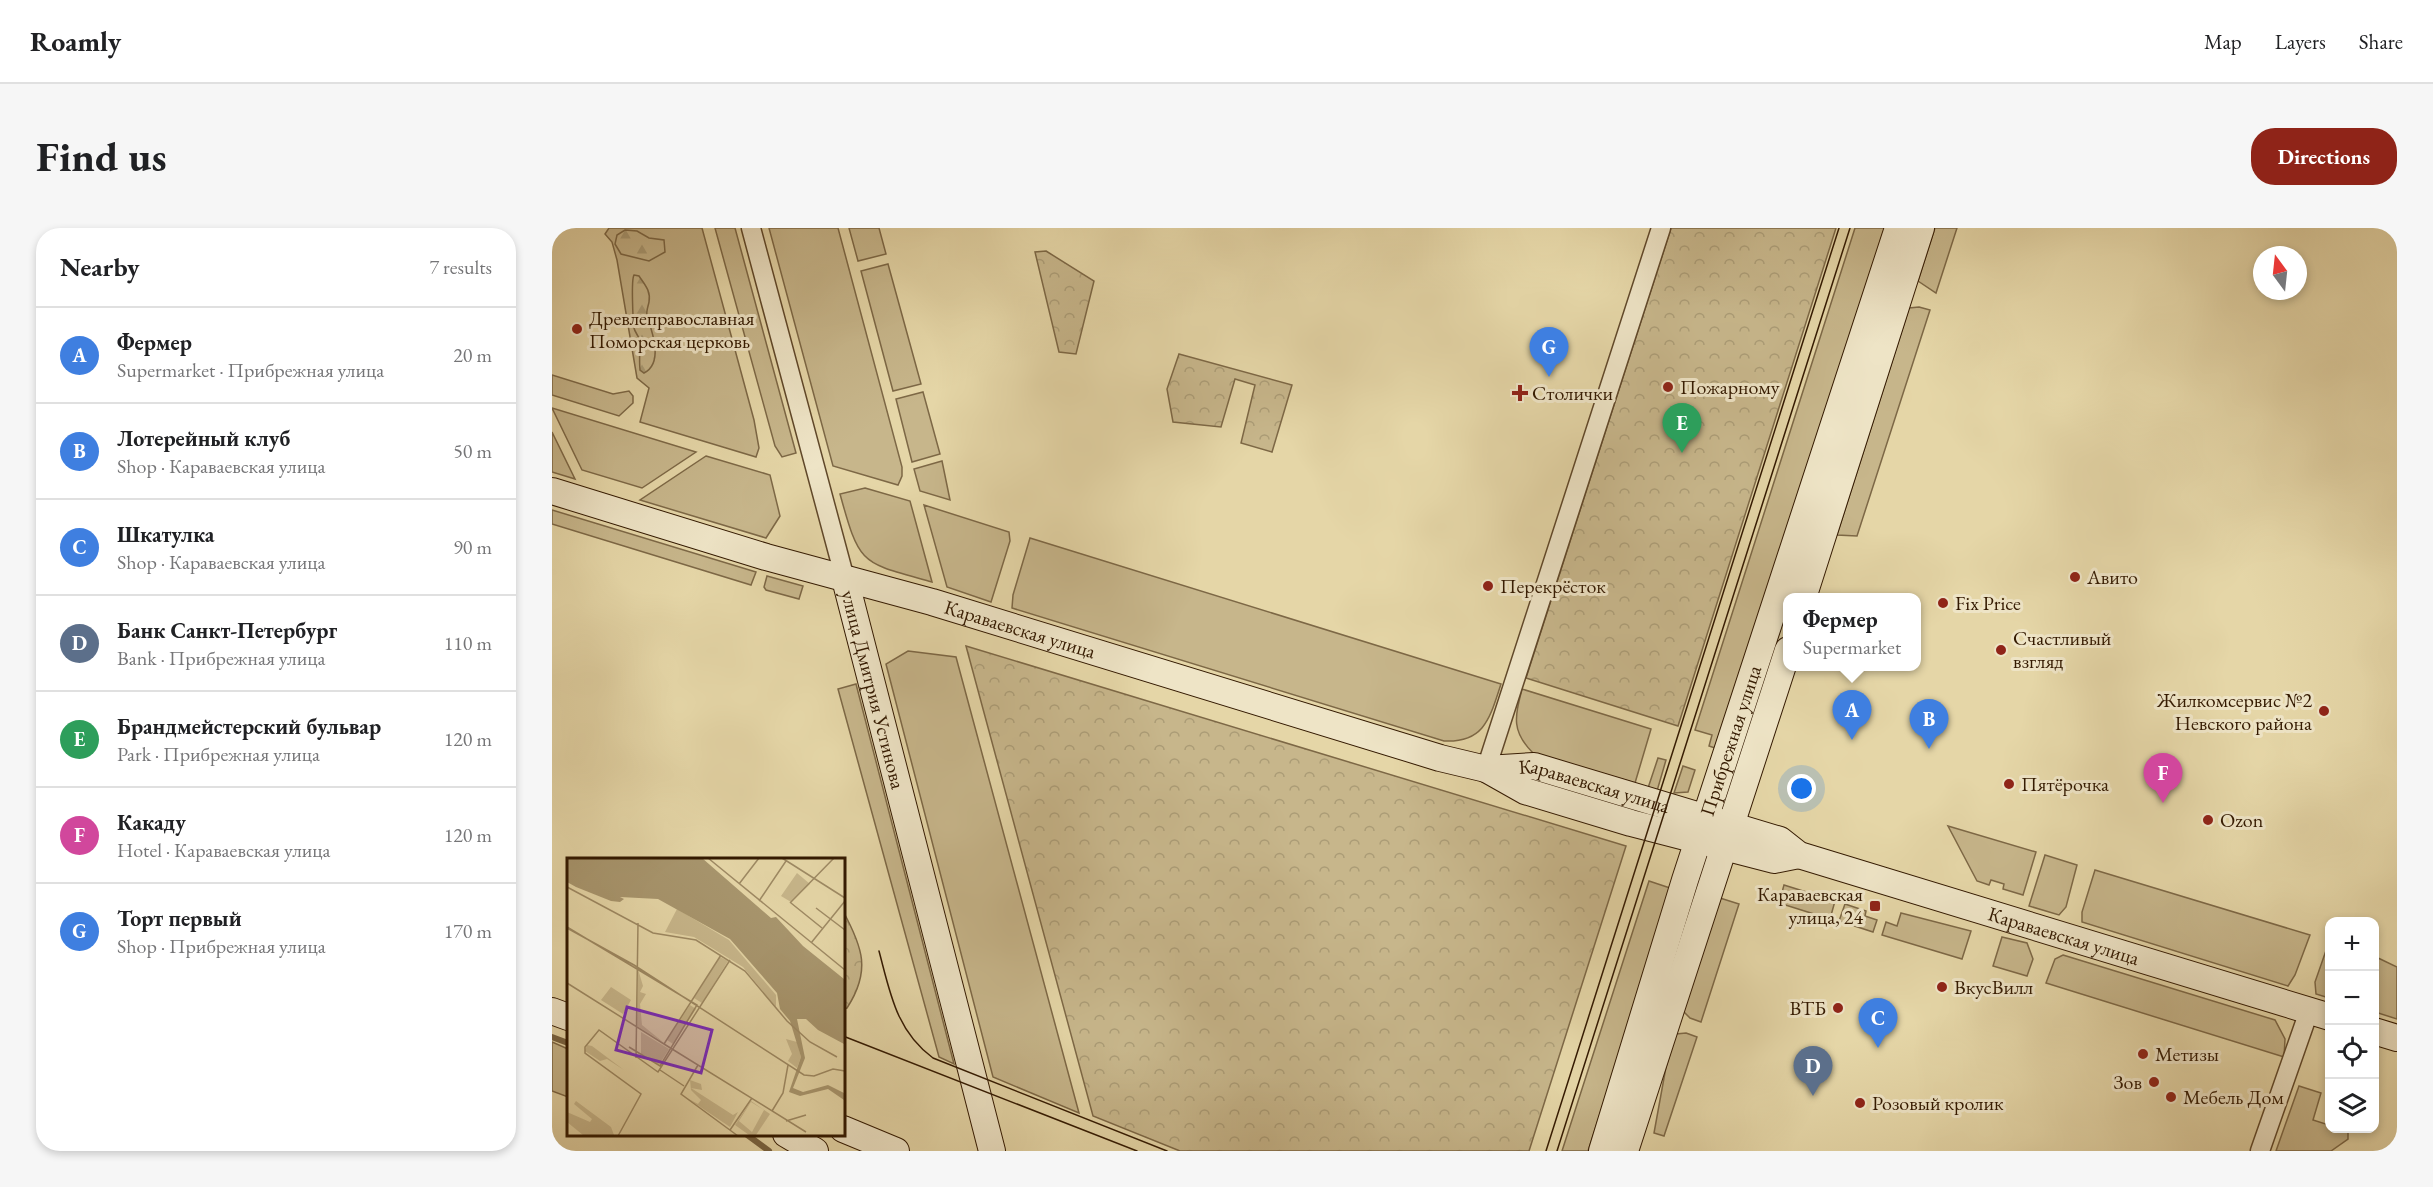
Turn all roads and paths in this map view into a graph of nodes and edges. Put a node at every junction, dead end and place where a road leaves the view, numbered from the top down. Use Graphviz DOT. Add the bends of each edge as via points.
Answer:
graph roads {
  1 [pos="751,228"];
  2 [pos="1661,228"];
  3 [pos="1898,228"];
  4 [pos="1921,228"];
  5 [pos="552,491"];
  6 [pos="845,579"];
  7 [pos="1804,593"];
  8 [pos="1783,666"];
  9 [pos="1486,769"];
  10 [pos="1702,829"];
  11 [pos="1728,836"];
  12 [pos="552,1011"];
  13 [pos="2319,1014"];
  14 [pos="567,1017"];
  15 [pos="2379,1033"];
  16 [pos="2397,1038"];
  17 [pos="844,1129"];
  18 [pos="789,1136"];
  19 [pos="815,1151"];
  20 [pos="896,1151"];
  21 [pos="992,1151"];
  22 [pos="1602,1151"];
  23 [pos="1625,1151"];
  24 [pos="2260,1151"];
  1 -- 6 [label="street, улица Дмитрия Устинова"];
  2 -- 9 [label="street"];
  3 -- 10 [label="street, Прибрежная улица"];
  4 -- 7 [label="street"];
  5 -- 6 [label="street, Караваевская улица"];
  6 -- 9 [label="street, Караваевская улица"];
  6 -- 21 [label="street, улица Дмитрия Устинова"];
  8 -- 11 [label="street, Прибрежная улица"];
  9 -- 10 [label="street, Караваевская улица" via="1534,766"];
  10 -- 11 [label="street, Караваевская улица"];
  10 -- 22 [label="street, Прибрежная улица"];
  11 -- 13 [label="street, Караваевская улица" via="1780,840 1799,855"];
  11 -- 23 [label="street, Прибрежная улица"];
  12 -- 14 [label="street"];
  13 -- 24 [label="street"];
  15 -- 16 [label="street"];
  17 -- 20 [label="street"];
  18 -- 19 [label="street"];
}
